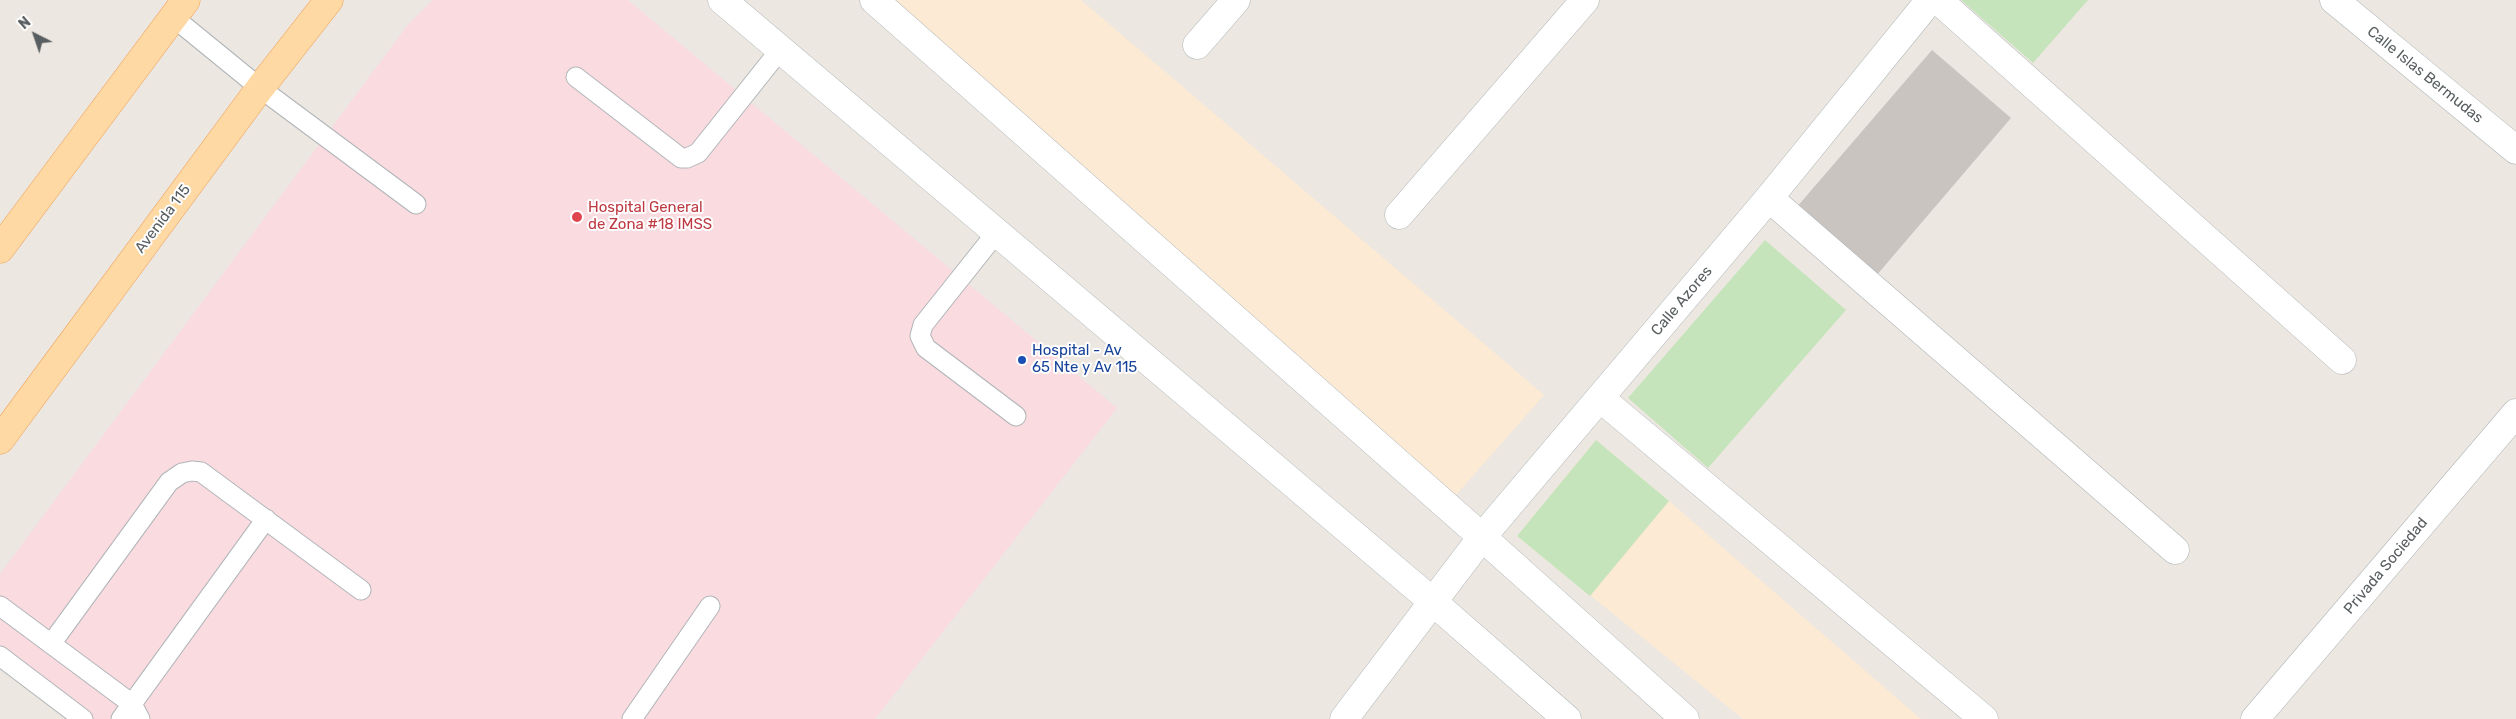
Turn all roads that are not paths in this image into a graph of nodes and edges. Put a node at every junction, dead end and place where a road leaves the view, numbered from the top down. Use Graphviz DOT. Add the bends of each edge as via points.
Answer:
graph roads {
  1 [pos="329,0"];
  2 [pos="722,0"];
  3 [pos="874,0"];
  4 [pos="1236,0"];
  5 [pos="1585,0"];
  6 [pos="1930,0"];
  7 [pos="1938,0"];
  8 [pos="2334,0"];
  9 [pos="180,9"];
  10 [pos="1197,45"];
  11 [pos="780,50"];
  12 [pos="576,77"];
  13 [pos="260,88"];
  14 [pos="2516,150"];
  15 [pos="1769,198"];
  16 [pos="416,204"];
  17 [pos="1399,215"];
  18 [pos="997,232"];
  19 [pos="0,249"];
  20 [pos="2342,360"];
  21 [pos="1600,398"];
  22 [pos="2516,413"];
  23 [pos="1016,416"];
  24 [pos="0,440"];
  25 [pos="266,519"];
  26 [pos="1482,536"];
  27 [pos="2175,550"];
  28 [pos="361,590"];
  29 [pos="1432,601"];
  30 [pos="0,606"];
  31 [pos="710,606"];
  32 [pos="51,644"];
  33 [pos="0,656"];
  34 [pos="136,711"];
  35 [pos="83,719"];
  36 [pos="120,719"];
  37 [pos="632,719"];
  38 [pos="1344,719"];
  39 [pos="1567,719"];
  40 [pos="1685,719"];
  41 [pos="1984,719"];
  42 [pos="2255,719"];
  1 -- 13 [label="main road, Avenida 115"];
  2 -- 11 [label="street"];
  3 -- 26 [label="street"];
  4 -- 10 [label="street"];
  5 -- 17 [label="street"];
  6 -- 15 [label="street, Calle Azores"];
  7 -- 20 [label="street"];
  8 -- 14 [label="street, Calle Islas Bermudas"];
  9 -- 13 [label="lane"];
  9 -- 19 [label="main road"];
  11 -- 12 [label="lane" via="698,153 687,158 681,158"];
  11 -- 18 [label="street"];
  13 -- 16 [label="lane"];
  13 -- 24 [label="main road, Avenida 115"];
  15 -- 21 [label="street, Calle Azores"];
  15 -- 27 [label="street"];
  18 -- 23 [label="lane" via="923,326 920,336 926,348"];
  18 -- 29 [label="street"];
  21 -- 26 [label="street, Calle Azores"];
  21 -- 41 [label="street"];
  22 -- 42 [label="street, Privada Sociedad"];
  25 -- 28 [label="lane"];
  25 -- 32 [label="lane" via="201,472 182,473 169,482"];
  25 -- 34 [label="lane"];
  26 -- 29 [label="street, Calle Azores"];
  26 -- 40 [label="street"];
  29 -- 38 [label="street, Calle Azores"];
  29 -- 39 [label="street"];
  30 -- 32 [label="lane"];
  31 -- 37 [label="lane"];
  32 -- 34 [label="lane"];
  33 -- 35 [label="lane"];
  34 -- 36 [label="lane"];
}
